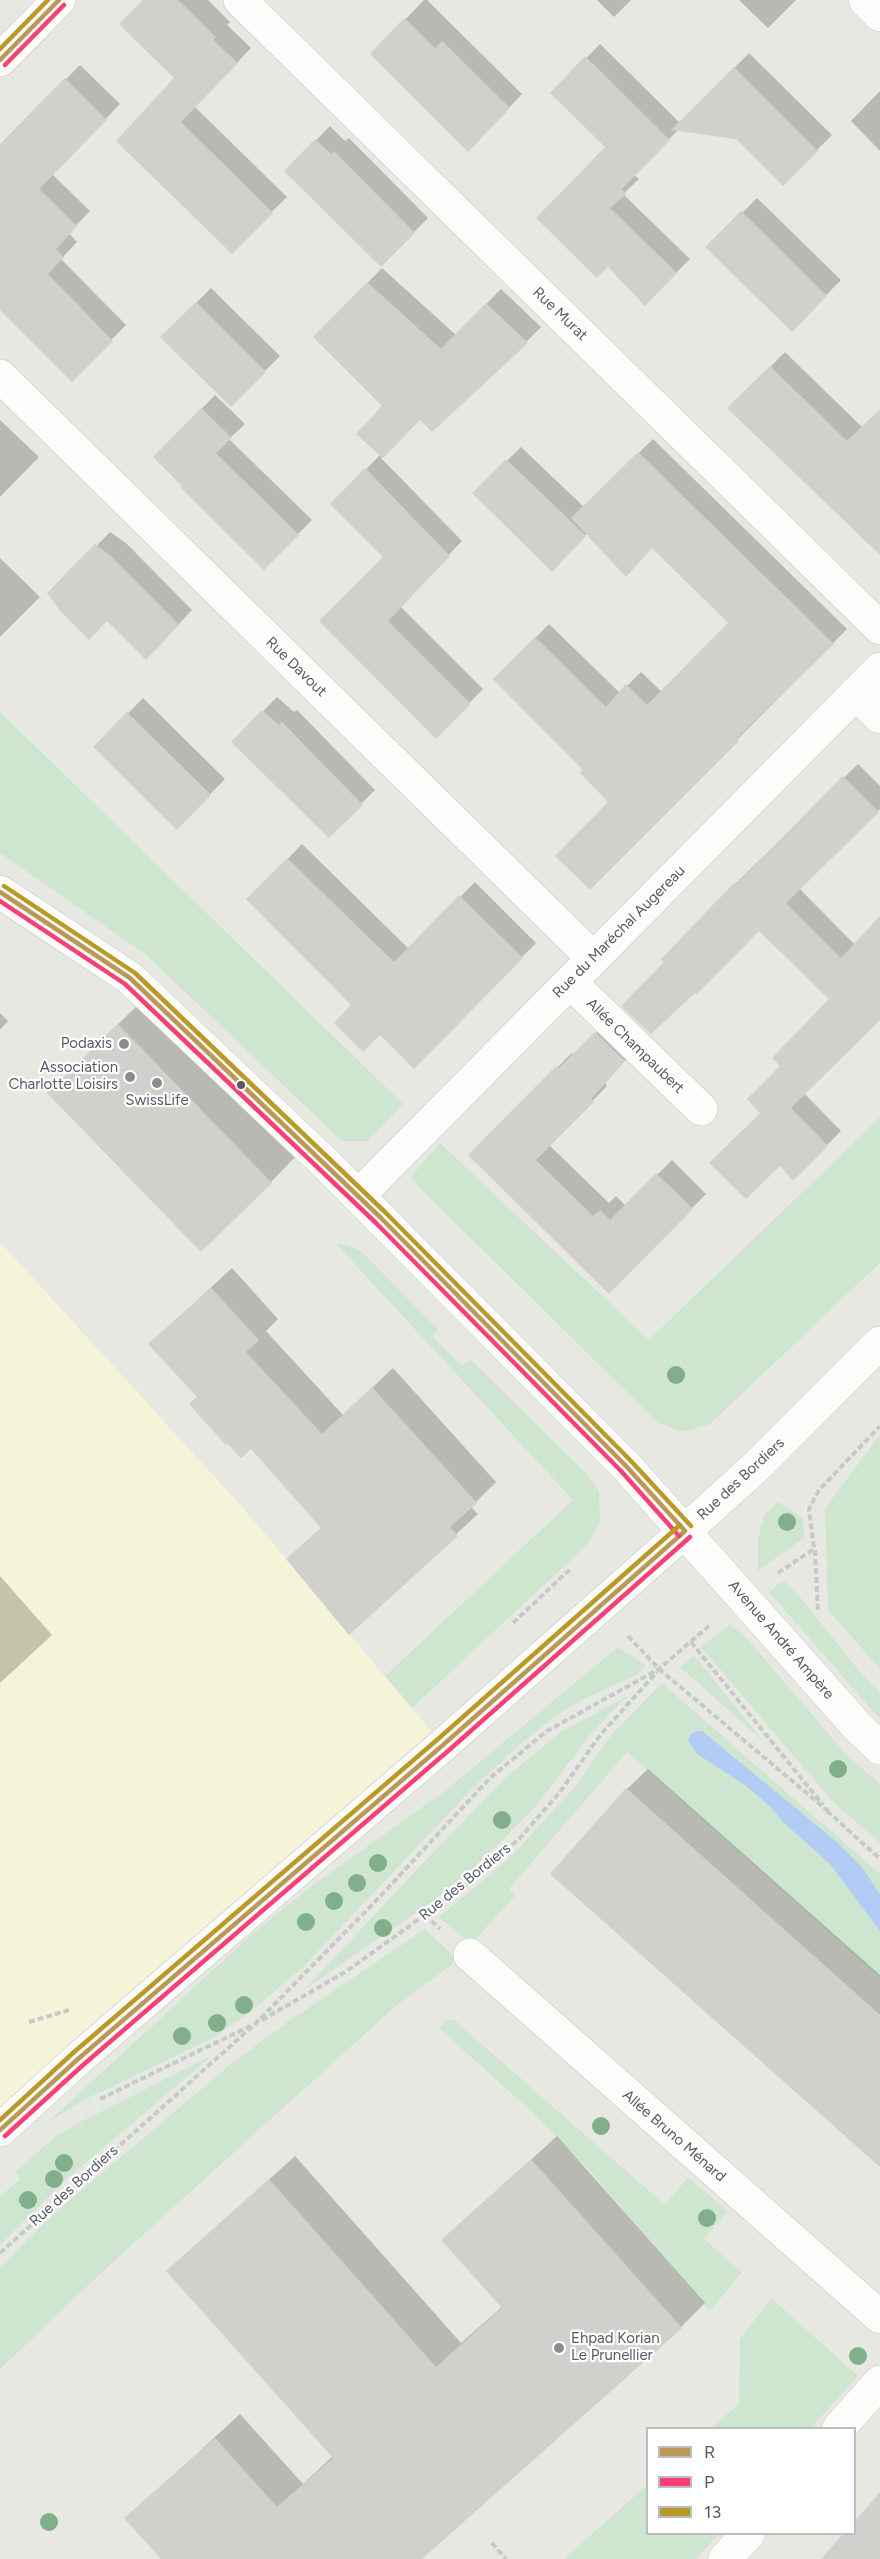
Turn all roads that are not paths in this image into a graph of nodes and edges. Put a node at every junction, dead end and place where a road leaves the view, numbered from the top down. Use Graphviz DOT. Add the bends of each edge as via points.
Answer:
graph roads {
  1 [pos="59,0"];
  2 [pos="240,0"];
  3 [pos="865,0"];
  4 [pos="880,15"];
  5 [pos="0,60"];
  6 [pos="0,376"];
  7 [pos="880,628"];
  8 [pos="880,669"];
  9 [pos="856,693"];
  10 [pos="880,717"];
  11 [pos="0,892"];
  12 [pos="593,958"];
  13 [pos="570,982"];
  14 [pos="701,1109"];
  15 [pos="358,1196"];
  16 [pos="880,1343"];
  17 [pos="685,1531"];
  18 [pos="880,1748"];
  19 [pos="470,1955"];
  20 [pos="0,2130"];
  21 [pos="880,2317"];
  22 [pos="880,2382"];
  23 [pos="840,2427"];
  24 [pos="747,2535"];
  25 [pos="725,2559"];
  1 -- 5 [label="street"];
  2 -- 7 [label="street, Rue Murat"];
  3 -- 4 [label="street"];
  6 -- 12 [label="street, Rue Davout"];
  8 -- 9 [label="street, Rue du Maréchal Augereau"];
  9 -- 10 [label="street"];
  9 -- 12 [label="street, Rue du Maréchal Augereau"];
  11 -- 15 [label="street, Avenue André Ampère" via="130,978"];
  12 -- 13 [label="street, Rue du Maréchal Augereau"];
  13 -- 14 [label="street, Allée Champaubert"];
  13 -- 15 [label="street, Rue du Maréchal Augereau"];
  15 -- 17 [label="street, Avenue André Ampère" via="626,1466"];
  16 -- 17 [label="street, Rue des Bordiers" via="759,1464"];
  17 -- 18 [label="street, Avenue André Ampère"];
  17 -- 20 [label="street, Rue des Bordiers"];
  19 -- 21 [label="street, Allée Bruno Ménard"];
  22 -- 23 [label="street"];
  24 -- 25 [label="street"];
}
